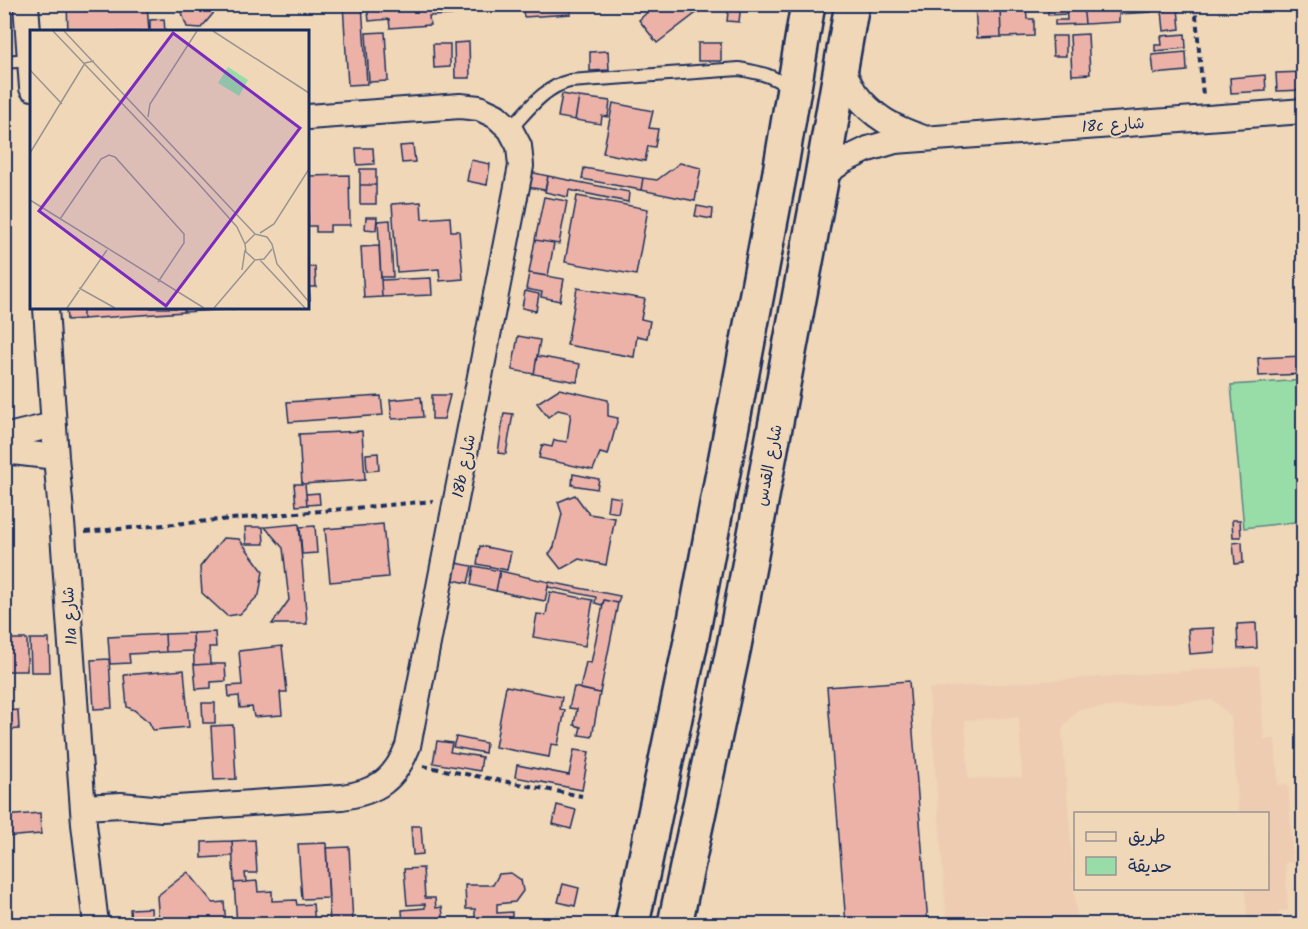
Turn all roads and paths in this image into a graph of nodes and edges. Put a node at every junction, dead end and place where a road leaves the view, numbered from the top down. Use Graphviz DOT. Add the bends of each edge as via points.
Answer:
graph roads {
  1 [pos="26,4"];
  2 [pos="808,4"];
  3 [pos="852,4"];
  4 [pos="1195,4"];
  5 [pos="30,60"];
  6 [pos="4,62"];
  7 [pos="842,68"];
  8 [pos="794,91"];
  9 [pos="1304,111"];
  10 [pos="309,117"];
  11 [pos="1204,118"];
  12 [pos="510,129"];
  13 [pos="923,138"];
  14 [pos="822,176"];
  15 [pos="46,309"];
  16 [pos="53,425"];
  17 [pos="4,437"];
  18 [pos="4,451"];
  19 [pos="56,457"];
  20 [pos="457,499"];
  21 [pos="63,534"];
  22 [pos="402,762"];
  23 [pos="582,796"];
  24 [pos="84,815"];
  25 [pos="96,924"];
  26 [pos="632,924"];
  27 [pos="675,924"];
  1 -- 5 [label="street"];
  2 -- 8 [label="main road"];
  3 -- 7 [label="main road, شارع القدس"];
  4 -- 11 [label="path"];
  5 -- 6 [label="lane"];
  7 -- 13 [label="street, 18c شارع" via="855,92 874,113 897,129"];
  7 -- 14 [label="main road, شارع القدس"];
  8 -- 12 [label="lane" via="778,79 739,69 570,81 550,88"];
  8 -- 26 [label="main road" via="692,636"];
  9 -- 11 [label="street, 18c شارع"];
  10 -- 12 [label="street" via="460,106 488,112"];
  11 -- 13 [label="street, 18c شارع"];
  12 -- 20 [label="street, 18b شارع" via="519,146 521,166"];
  13 -- 14 [label="street, 18c شارع" via="868,149"];
  14 -- 27 [label="main road, شارع القدس" via="734,646"];
  15 -- 16 [label="street, 11a شارع"];
  16 -- 17 [label="street"];
  16 -- 19 [label="street, 11a شارع"];
  18 -- 19 [label="street"];
  19 -- 21 [label="street, 11a شارع"];
  20 -- 21 [label="path"];
  20 -- 22 [label="street, 18b شارع"];
  21 -- 24 [label="street, 11a شارع"];
  22 -- 23 [label="path"];
  22 -- 24 [label="street, 18b شارع" via="391,776 360,794 162,809 127,805"];
  24 -- 25 [label="street, 11a شارع"];
}
